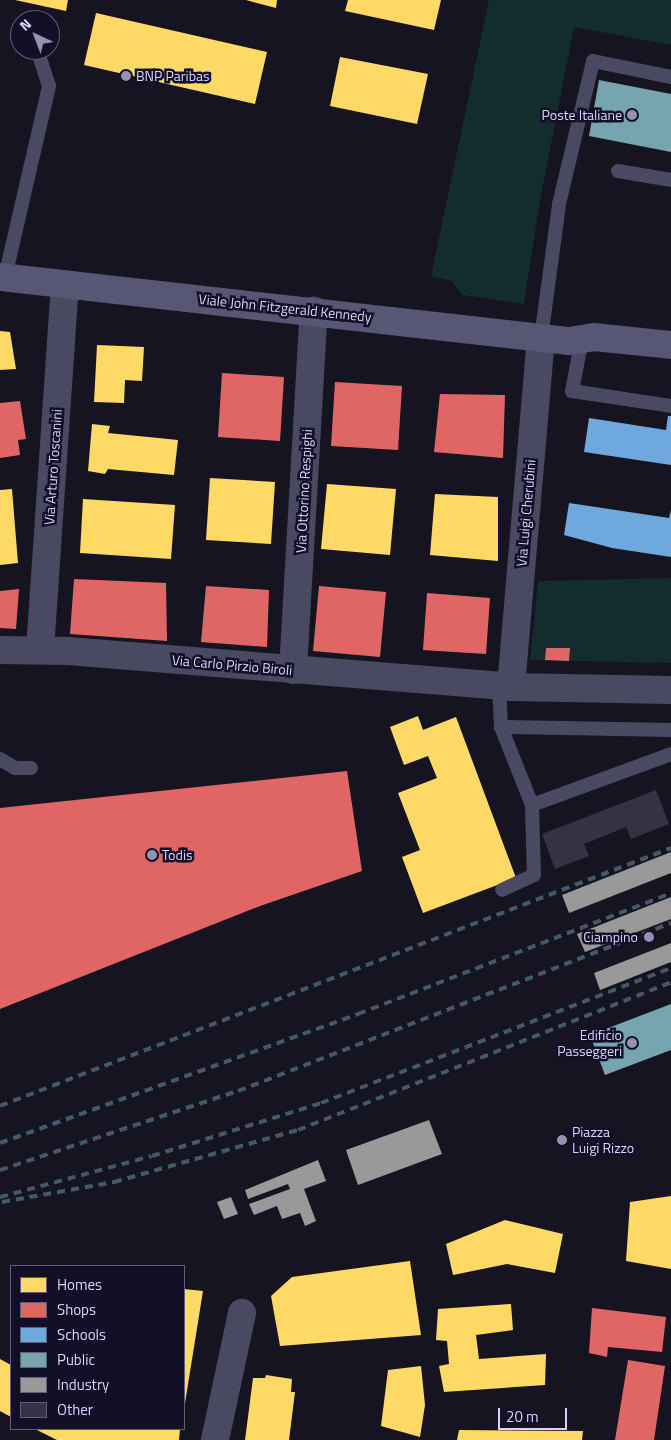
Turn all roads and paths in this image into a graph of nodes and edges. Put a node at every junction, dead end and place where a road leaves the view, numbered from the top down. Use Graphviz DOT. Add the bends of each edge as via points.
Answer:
graph roads {
  1 [pos="40,60"];
  2 [pos="671,77"];
  3 [pos="618,171"];
  4 [pos="671,180"];
  5 [pos="2,277"];
  6 [pos="65,285"];
  7 [pos="314,311"];
  8 [pos="541,338"];
  9 [pos="574,345"];
  10 [pos="671,345"];
  11 [pos="671,363"];
  12 [pos="671,406"];
  13 [pos="0,650"];
  14 [pos="40,650"];
  15 [pos="293,670"];
  16 [pos="505,687"];
  17 [pos="671,690"];
  18 [pos="502,727"];
  19 [pos="671,730"];
  20 [pos="671,754"];
  21 [pos="0,759"];
  22 [pos="31,768"];
  23 [pos="532,805"];
  24 [pos="502,890"];
  25 [pos="242,1313"];
  26 [pos="215,1440"];
  1 -- 5 [label="lane" via="49,86"];
  2 -- 8 [label="lane" via="593,61 559,204"];
  3 -- 4 [label="lane"];
  5 -- 6 [label="street, Viale John Fitzgerald Kennedy"];
  6 -- 7 [label="street, Viale John Fitzgerald Kennedy"];
  6 -- 14 [label="street, Via Arturo Toscanini"];
  7 -- 8 [label="street, Viale John Fitzgerald Kennedy"];
  7 -- 15 [label="street, Via Ottorino Respighi"];
  8 -- 9 [label="street, Viale John Fitzgerald Kennedy"];
  8 -- 16 [label="street, Via Luigi Cherubini"];
  9 -- 10 [label="street, Viale John Fitzgerald Kennedy" via="594,337"];
  9 -- 11 [label="street, Viale John Fitzgerald Kennedy" via="594,356"];
  9 -- 12 [label="lane" via="572,392"];
  13 -- 14 [label="street, Via Carlo Pirzio Biroli"];
  14 -- 15 [label="street, Via Carlo Pirzio Biroli"];
  15 -- 16 [label="street, Via Carlo Pirzio Biroli"];
  16 -- 17 [label="street, Via Carlo Pirzio Biroli"];
  16 -- 18 [label="lane"];
  18 -- 19 [label="lane"];
  18 -- 23 [label="lane"];
  20 -- 23 [label="lane"];
  21 -- 22 [label="lane" via="15,768"];
  23 -- 24 [label="lane" via="534,875"];
  25 -- 26 [label="street"];
}
